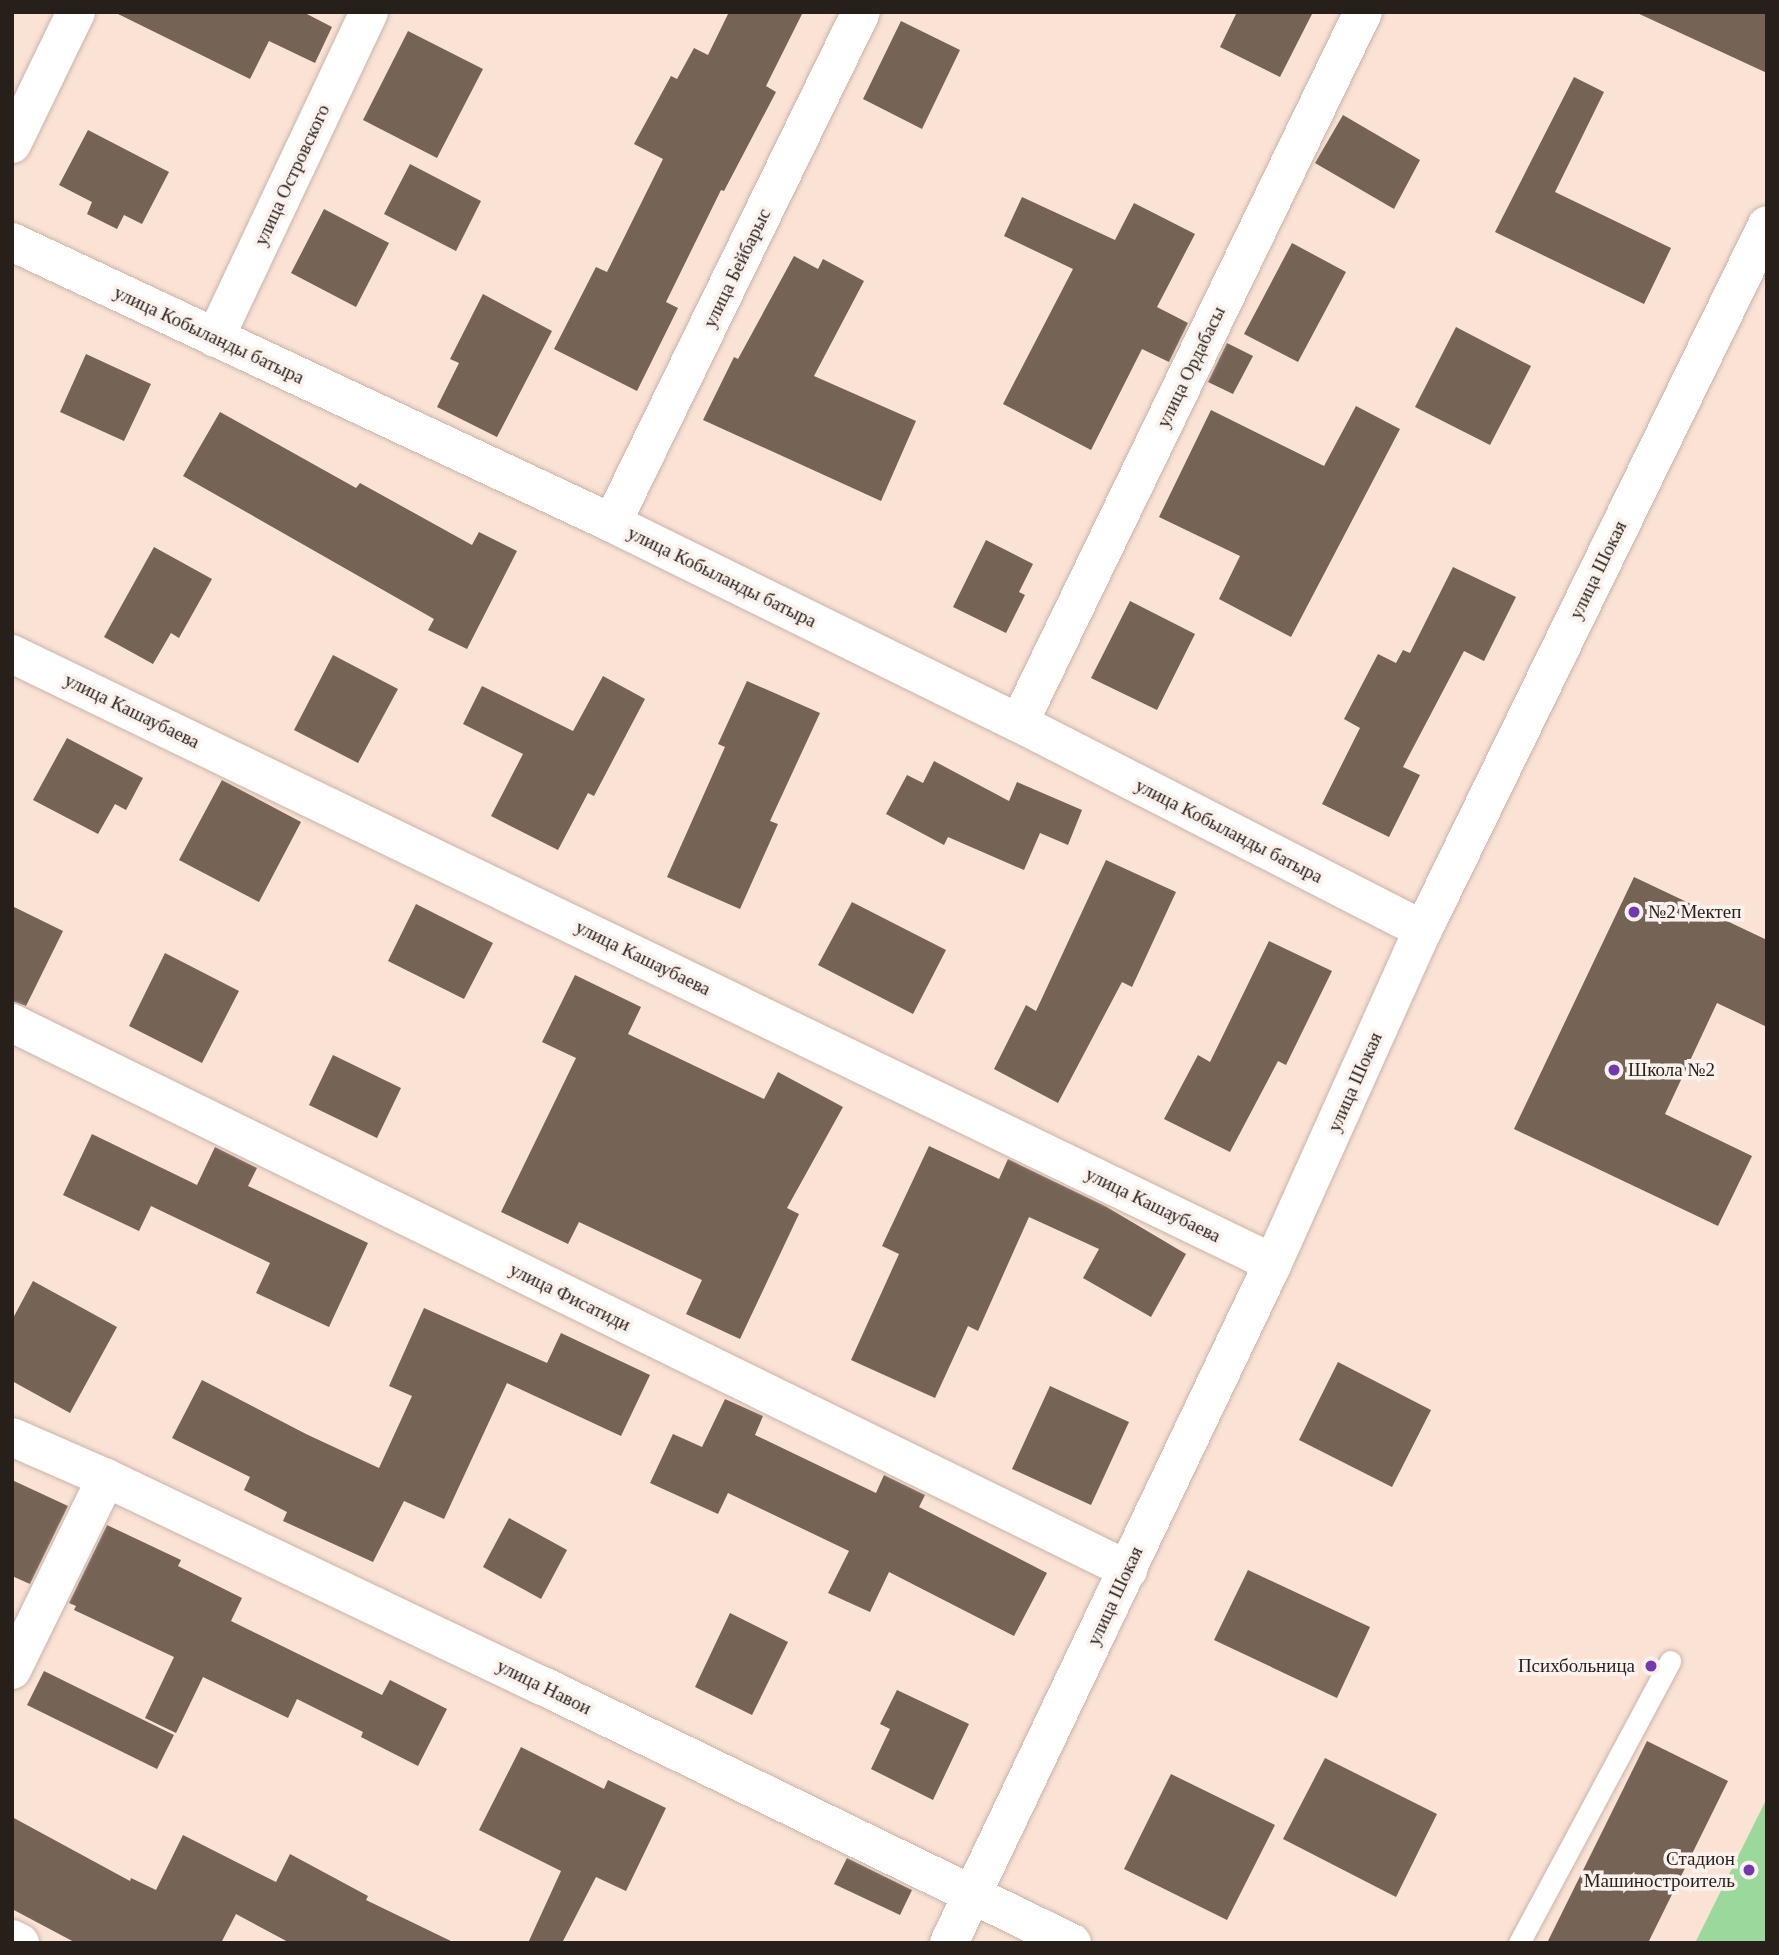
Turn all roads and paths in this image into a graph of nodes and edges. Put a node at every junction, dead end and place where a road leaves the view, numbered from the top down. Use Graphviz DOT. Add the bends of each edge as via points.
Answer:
graph roads {
  1 [pos="76,12"];
  2 [pos="369,12"];
  3 [pos="861,12"];
  4 [pos="1363,12"];
  5 [pos="12,144"];
  6 [pos="1767,225"];
  7 [pos="12,242"];
  8 [pos="215,338"];
  9 [pos="612,523"];
  10 [pos="12,653"];
  11 [pos="1019,723"];
  12 [pos="1423,930"];
  13 [pos="12,1023"];
  14 [pos="1273,1263"];
  15 [pos="12,1437"];
  16 [pos="106,1478"];
  17 [pos="1128,1570"];
  18 [pos="1670,1661"];
  19 [pos="12,1670"];
  20 [pos="972,1896"];
  21 [pos="12,1939"];
  22 [pos="20,1943"];
  23 [pos="949,1943"];
  24 [pos="1072,1943"];
  25 [pos="1519,1943"];
  1 -- 5 [label="street"];
  2 -- 8 [label="street, улица Островского"];
  3 -- 9 [label="street, улица Бейбарыс"];
  4 -- 11 [label="street, улица Ордабасы"];
  6 -- 12 [label="street, улица Шокая"];
  7 -- 8 [label="street, улица Кобыланды батыра"];
  8 -- 9 [label="street, улица Кобыланды батыра"];
  9 -- 11 [label="street, улица Кобыланды батыра"];
  10 -- 14 [label="street, улица Кашаубаева"];
  11 -- 12 [label="street, улица Кобыланды батыра"];
  12 -- 14 [label="street, улица Шокая"];
  13 -- 17 [label="street, улица Фисатиди"];
  14 -- 17 [label="street, улица Шокая"];
  15 -- 16 [label="street, улица Навои"];
  16 -- 19 [label="street"];
  16 -- 20 [label="street, улица Навои"];
  17 -- 20 [label="street, улица Шокая"];
  18 -- 25 [label="lane"];
  20 -- 23 [label="street, улица Шокая"];
  20 -- 24 [label="street, улица Навои"];
  21 -- 22 [label="street"];
}
